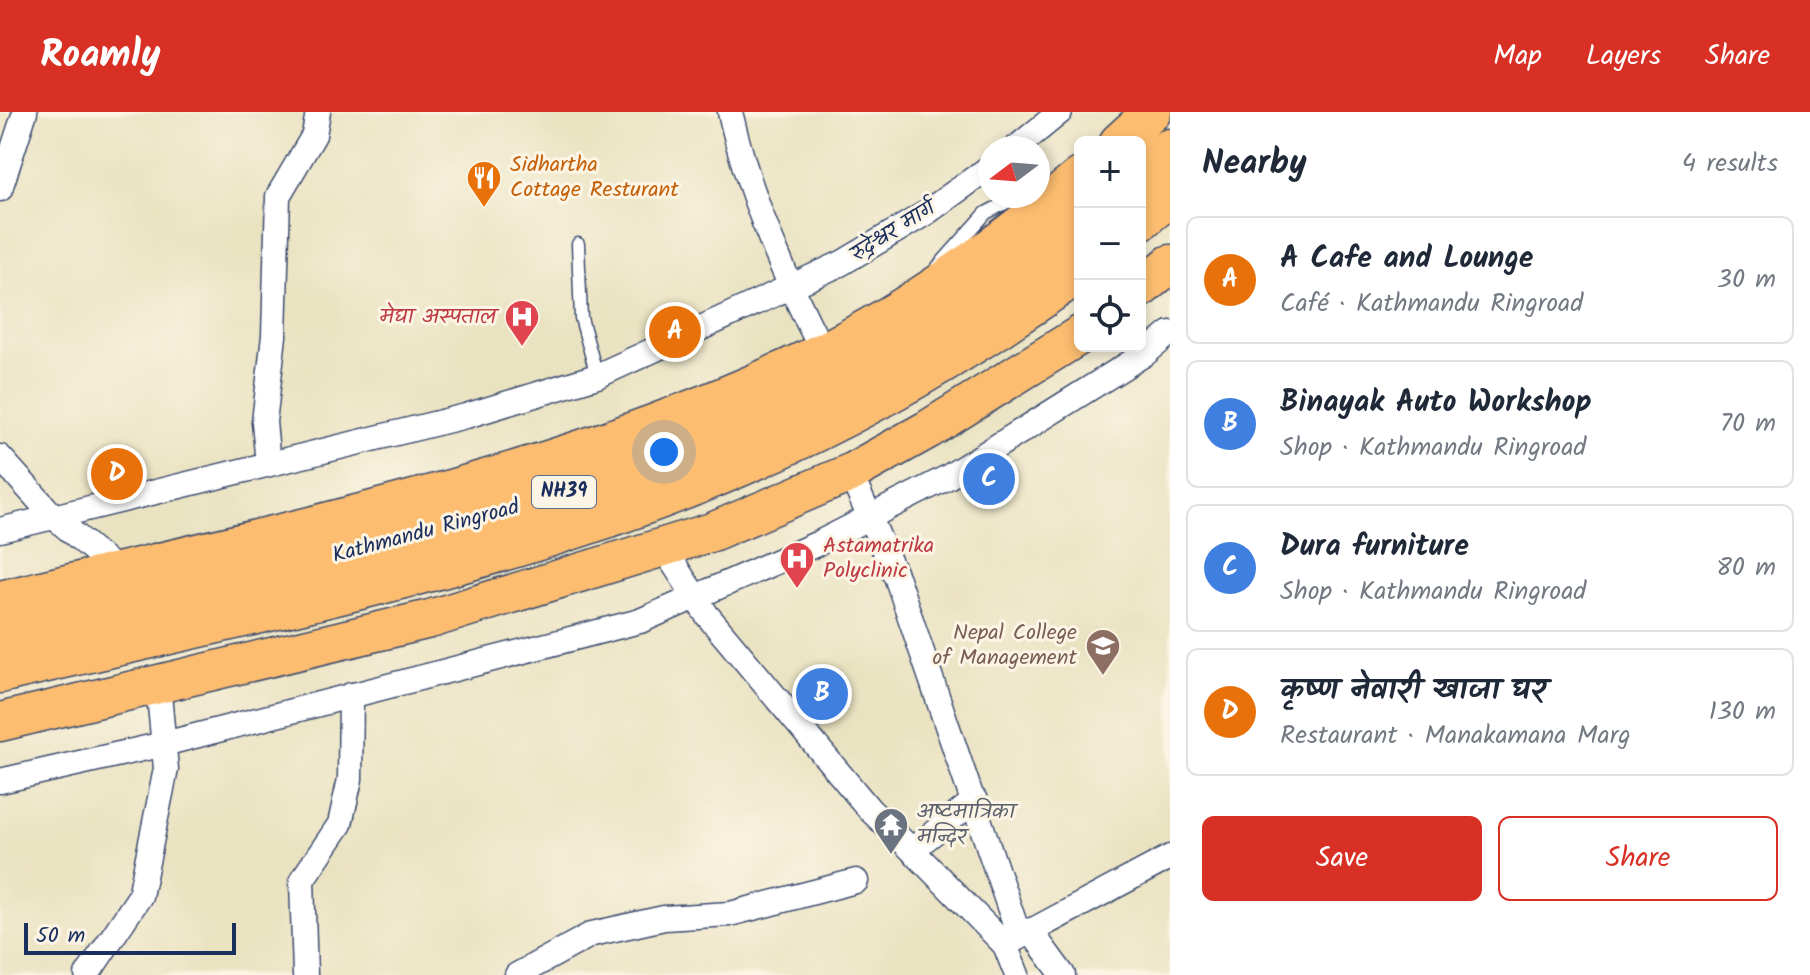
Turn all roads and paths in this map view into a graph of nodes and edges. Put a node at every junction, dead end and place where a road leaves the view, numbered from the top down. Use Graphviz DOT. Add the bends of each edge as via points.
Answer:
graph roads {
  1 [pos="25,112"];
  2 [pos="318,112"];
  3 [pos="730,112"];
  4 [pos="1060,112"];
  5 [pos="1152,112"];
  6 [pos="1031,136"];
  7 [pos="1126,136"];
  8 [pos="1170,151"];
  9 [pos="1146,171"];
  10 [pos="978,176"];
  11 [pos="1069,178"];
  12 [pos="0,189"];
  13 [pos="1170,193"];
  14 [pos="996,208"];
  15 [pos="1146,213"];
  16 [pos="1074,231"];
  17 [pos="578,244"];
  18 [pos="1170,264"];
  19 [pos="1074,273"];
  20 [pos="1146,284"];
  21 [pos="790,288"];
  22 [pos="903,306"];
  23 [pos="1170,333"];
  24 [pos="1074,339"];
  25 [pos="823,352"];
  26 [pos="597,376"];
  27 [pos="0,457"];
  28 [pos="268,464"];
  29 [pos="850,473"];
  30 [pos="872,516"];
  31 [pos="54,517"];
  32 [pos="0,530"];
  33 [pos="664,549"];
  34 [pos="118,571"];
  35 [pos="696,598"];
  36 [pos="0,600"];
  37 [pos="0,639"];
  38 [pos="0,671"];
  39 [pos="158,684"];
  40 [pos="351,695"];
  41 [pos="0,722"];
  42 [pos="164,744"];
  43 [pos="0,781"];
  44 [pos="975,800"];
  45 [pos="912,850"];
  46 [pos="1170,857"];
  47 [pos="856,881"];
  48 [pos="1018,937"];
  49 [pos="87,975"];
  50 [pos="305,975"];
  51 [pos="517,975"];
  52 [pos="1017,975"];
  53 [pos="1063,975"];
  1 -- 12 [label="street"];
  2 -- 28 [label="street" via="314,135 278,196 274,336 264,422"];
  3 -- 21 [label="street" via="743,169"];
  4 -- 6 [label="street"];
  5 -- 7 [label="main road"];
  8 -- 9 [label="highway"];
  10 -- 21 [label="street, रुद्रेश्वर मार्ग" via="926,213"];
  11 -- 22 [label="main road" via="989,248"];
  13 -- 15 [label="highway"];
  14 -- 22 [label="lane" via="971,227"];
  16 -- 37 [label="highway, Kathmandu Ringroad / NH39" via="933,331 734,433 660,462 408,539"];
  17 -- 26 [label="lane" via="581,318"];
  18 -- 20 [label="main road"];
  19 -- 38 [label="highway, Kathmandu Ringroad / NH39" via="990,332 873,400 760,455 629,507 404,576"];
  21 -- 25 [label="street"];
  21 -- 26 [label="street, रुद्रेश्वर मार्ग"];
  22 -- 25 [label="main road"];
  23 -- 30 [label="street" via="948,477"];
  24 -- 29 [label="main road"];
  25 -- 34 [label="main road" via="713,402 578,452 452,489"];
  26 -- 28 [label="street, रुद्रेश्वर मार्ग" via="466,416"];
  27 -- 31 [label="street"];
  28 -- 31 [label="street, रुद्रेश्वर मार्ग"];
  29 -- 30 [label="street"];
  29 -- 33 [label="main road"];
  30 -- 35 [label="street"];
  30 -- 44 [label="street"];
  31 -- 32 [label="street, रुद्रेश्वर मार्ग"];
  31 -- 34 [label="street"];
  33 -- 35 [label="street"];
  33 -- 39 [label="main road" via="417,623"];
  34 -- 36 [label="main road"];
  35 -- 40 [label="street" via="640,621"];
  35 -- 45 [label="street" via="870,810"];
  39 -- 41 [label="main road"];
  39 -- 42 [label="street"];
  40 -- 42 [label="street"];
  40 -- 50 [label="street" via="350,779 340,824 302,880"];
  42 -- 43 [label="street"];
  42 -- 49 [label="street" via="166,769 140,896"];
  44 -- 45 [label="street"];
  44 -- 48 [label="street"];
  45 -- 48 [label="street"];
  46 -- 48 [label="street"];
  47 -- 51 [label="street" via="730,914 664,918 592,934"];
  48 -- 52 [label="street"];
  48 -- 53 [label="street"];
}
